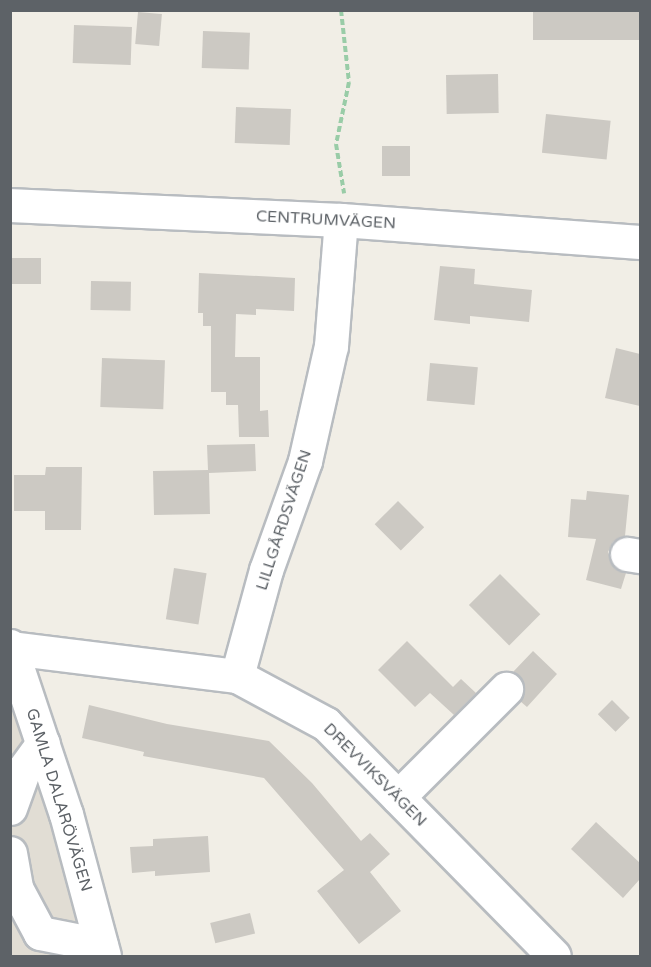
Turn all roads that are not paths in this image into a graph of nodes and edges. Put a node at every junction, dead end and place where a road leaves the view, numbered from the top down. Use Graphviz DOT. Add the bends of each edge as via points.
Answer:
graph roads {
  1 [pos="10,205"];
  2 [pos="341,220"];
  3 [pos="640,242"];
  4 [pos="11,647"];
  5 [pos="237,676"];
  6 [pos="506,689"];
  7 [pos="44,743"];
  8 [pos="398,797"];
  9 [pos="10,808"];
  10 [pos="10,853"];
  11 [pos="103,951"];
  12 [pos="554,957"];
  1 -- 2 [label="street, CENTRUMVÄGEN"];
  2 -- 3 [label="street, CENTRUMVÄGEN"];
  2 -- 5 [label="street, LILLGÅRDSVÄGEN" via="331,346 305,461 266,570"];
  4 -- 5 [label="street, DREVVIKSVÄGEN"];
  4 -- 7 [label="street, GAMLA DALARÖVÄGEN"];
  5 -- 8 [label="street, DREVVIKSVÄGEN" via="326,724"];
  6 -- 8 [label="street"];
  7 -- 9 [label="street" via="24,769"];
  7 -- 11 [label="street, GAMLA DALARÖVÄGEN"];
  8 -- 12 [label="street, DREVVIKSVÄGEN"];
  10 -- 11 [label="street" via="16,888 40,933"];
}
